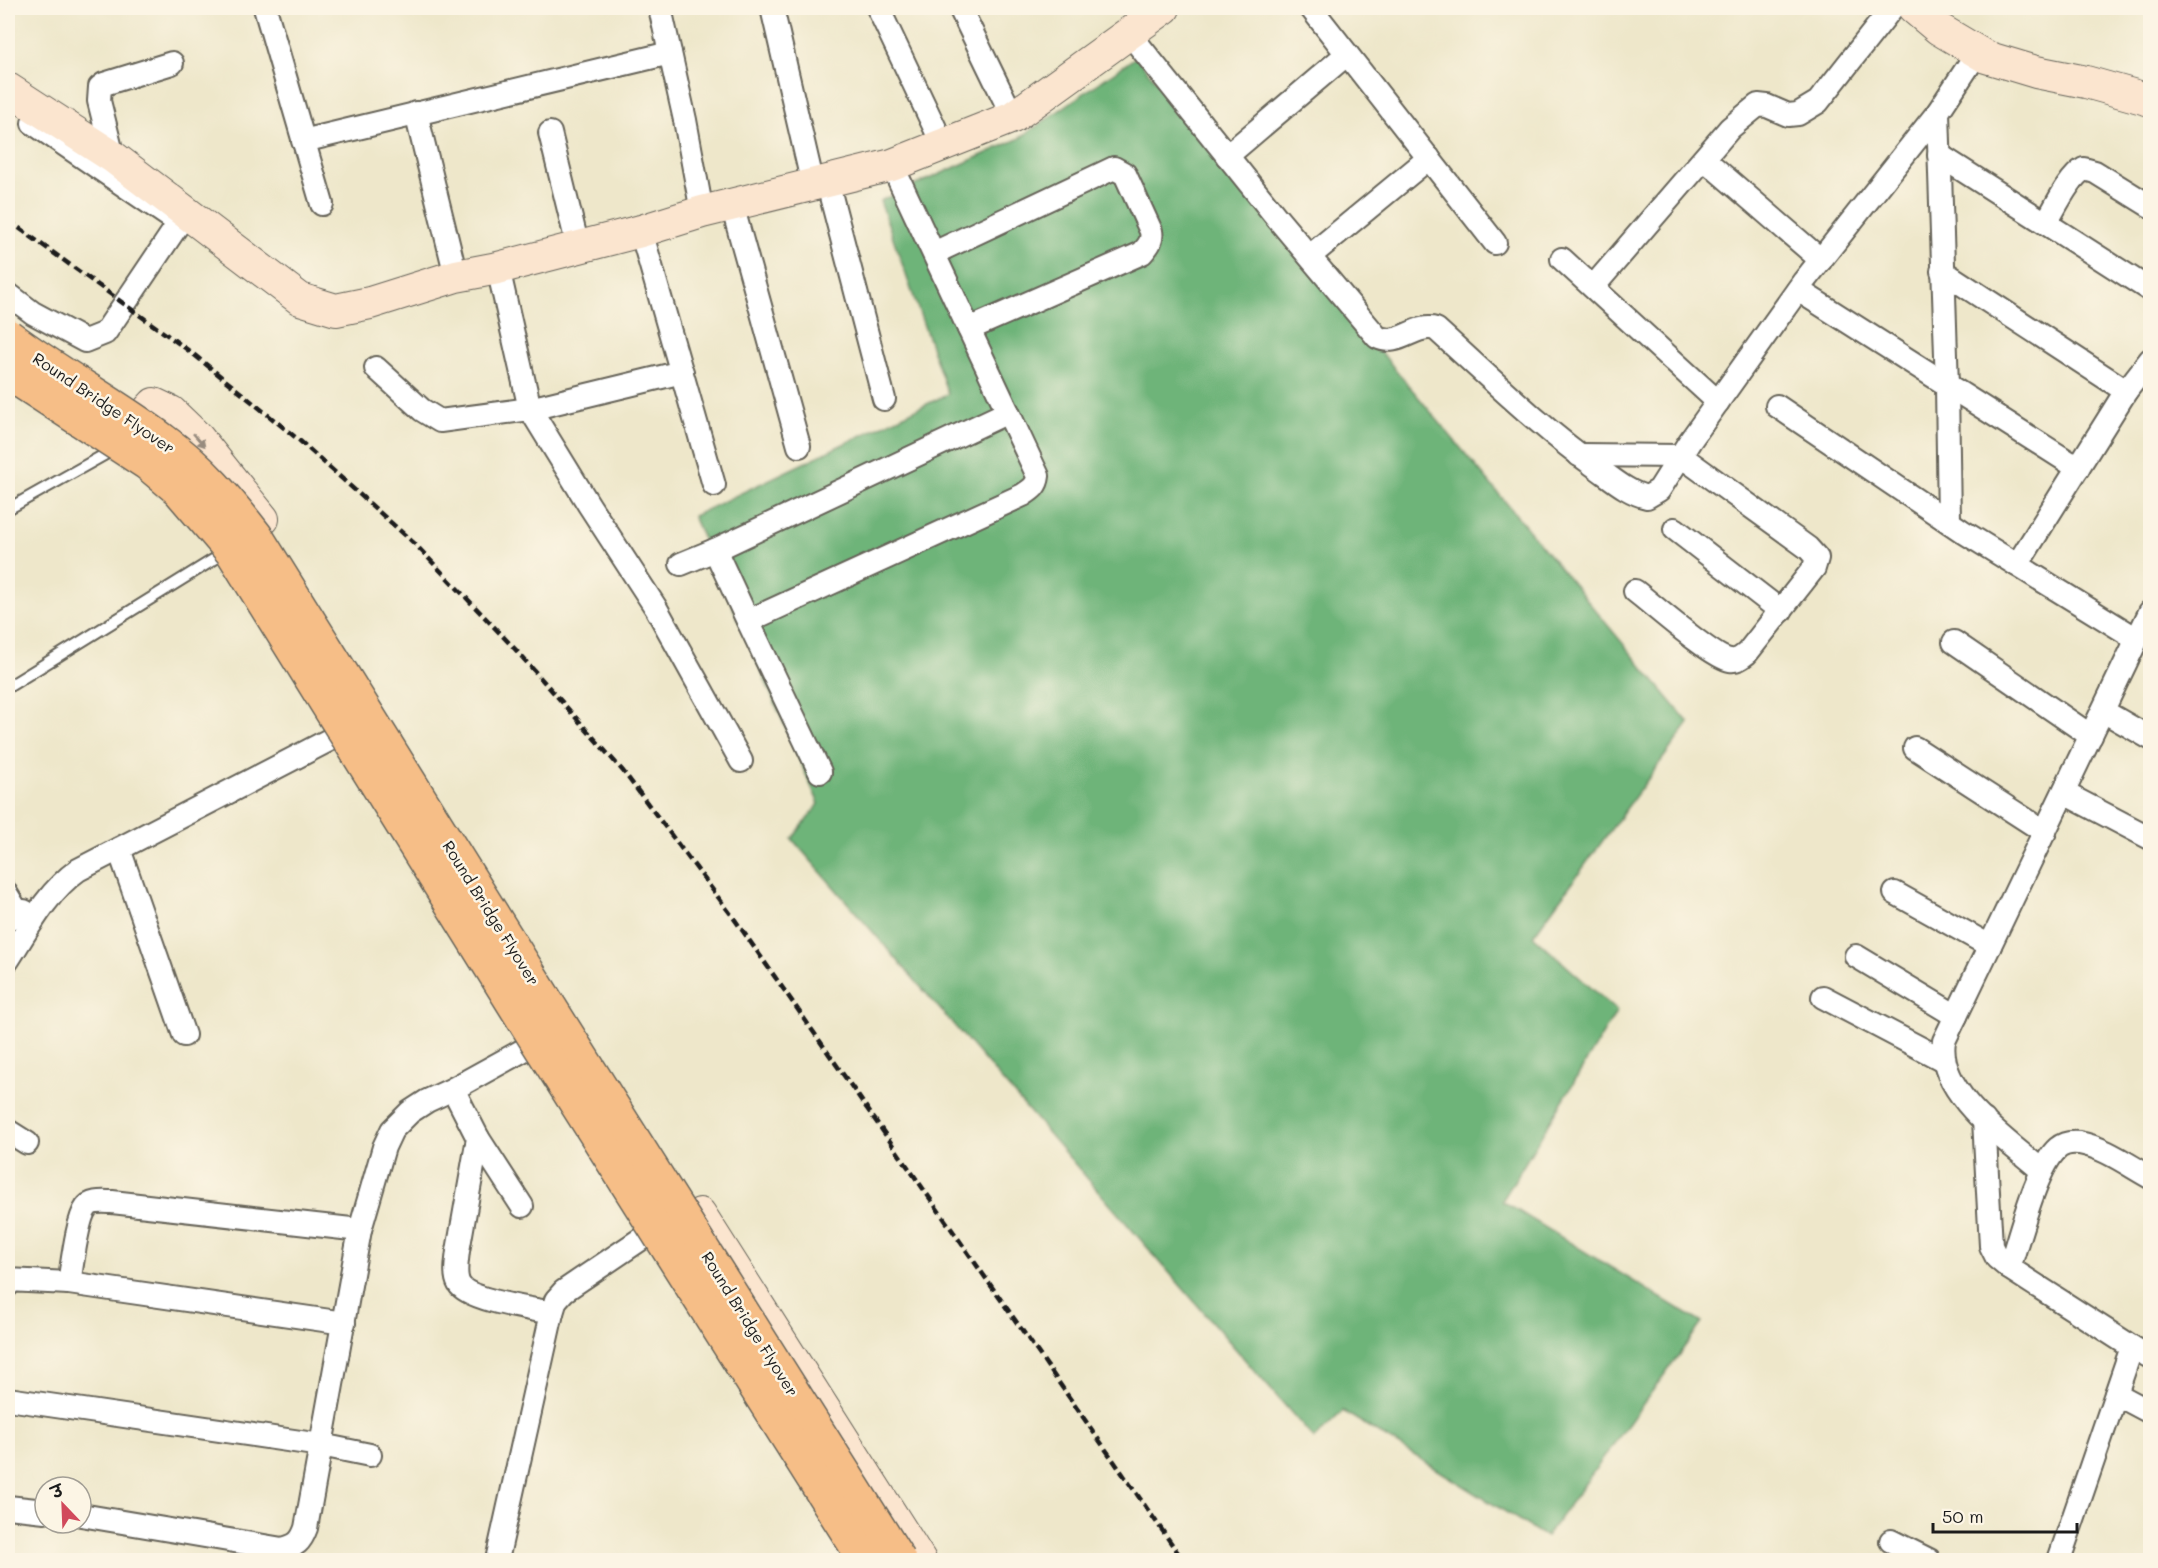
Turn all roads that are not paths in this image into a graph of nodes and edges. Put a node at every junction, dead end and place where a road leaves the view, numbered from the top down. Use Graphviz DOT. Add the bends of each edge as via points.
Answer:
graph roads {
  1 [pos="265,8"];
  2 [pos="660,8"];
  3 [pos="772,8"];
  4 [pos="878,8"];
  5 [pos="960,8"];
  6 [pos="1164,8"];
  7 [pos="1311,8"];
  8 [pos="1892,8"];
  9 [pos="1914,8"];
  10 [pos="1129,33"];
  11 [pos="670,53"];
  12 [pos="1977,53"];
  13 [pos="1347,54"];
  14 [pos="172,63"];
  15 [pos="8,89"];
  16 [pos="2151,100"];
  17 [pos="8,104"];
  18 [pos="1938,112"];
  19 [pos="416,113"];
  20 [pos="1013,117"];
  21 [pos="550,133"];
  22 [pos="303,141"];
  23 [pos="943,145"];
  24 [pos="1939,155"];
  25 [pos="1227,156"];
  26 [pos="113,157"];
  27 [pos="1429,158"];
  28 [pos="1704,159"];
  29 [pos="892,165"];
  30 [pos="820,183"];
  31 [pos="321,204"];
  32 [pos="732,205"];
  33 [pos="2151,206"];
  34 [pos="702,212"];
  35 [pos="2046,223"];
  36 [pos="641,231"];
  37 [pos="1496,243"];
  38 [pos="578,247"];
  39 [pos="934,253"];
  40 [pos="1310,256"];
  41 [pos="1562,259"];
  42 [pos="1821,260"];
  43 [pos="498,268"];
  44 [pos="1942,271"];
  45 [pos="456,276"];
  46 [pos="1593,287"];
  47 [pos="1798,290"];
  48 [pos="2151,290"];
  49 [pos="8,294"];
  50 [pos="969,329"];
  51 [pos="8,336"];
  52 [pos="2151,360"];
  53 [pos="376,368"];
  54 [pos="682,372"];
  55 [pos="8,373"];
  56 [pos="8,381"];
  57 [pos="1947,386"];
  58 [pos="2126,391"];
  59 [pos="884,399"];
  60 [pos="1718,402"];
  61 [pos="1777,406"];
  62 [pos="530,409"];
  63 [pos="1008,412"];
  64 [pos="799,446"];
  65 [pos="112,450"];
  66 [pos="1579,455"];
  67 [pos="1681,456"];
  68 [pos="2078,468"];
  69 [pos="714,485"];
  70 [pos="8,509"];
  71 [pos="1949,522"];
  72 [pos="1675,529"];
  73 [pos="715,550"];
  74 [pos="222,555"];
  75 [pos="681,564"];
  76 [pos="2017,565"];
  77 [pos="1635,591"];
  78 [pos="1781,611"];
  79 [pos="2150,617"];
  80 [pos="748,621"];
  81 [pos="2138,639"];
  82 [pos="1954,642"];
  83 [pos="8,687"];
  84 [pos="2103,711"];
  85 [pos="2091,736"];
  86 [pos="335,737"];
  87 [pos="2151,738"];
  88 [pos="1915,748"];
  89 [pos="741,761"];
  90 [pos="820,772"];
  91 [pos="2064,792"];
  92 [pos="2045,832"];
  93 [pos="2151,838"];
  94 [pos="119,849"];
  95 [pos="8,885"];
  96 [pos="1895,893"];
  97 [pos="21,918"];
  98 [pos="1990,946"];
  99 [pos="1856,956"];
  100 [pos="8,960"];
  101 [pos="1823,997"];
  102 [pos="1956,1016"];
  103 [pos="184,1035"];
  104 [pos="529,1047"];
  105 [pos="1943,1060"];
  106 [pos="453,1089"];
  107 [pos="1984,1120"];
  108 [pos="8,1131"];
  109 [pos="478,1138"];
  110 [pos="27,1143"];
  111 [pos="2041,1170"];
  112 [pos="2151,1177"];
  113 [pos="522,1206"];
  114 [pos="360,1230"];
  115 [pos="647,1235"];
  116 [pos="2009,1268"];
  117 [pos="69,1283"];
  118 [pos="8,1285"];
  119 [pos="552,1313"];
  120 [pos="344,1323"];
  121 [pos="2141,1352"];
  122 [pos="2116,1394"];
  123 [pos="8,1399"];
  124 [pos="2151,1412"];
  125 [pos="321,1445"];
  126 [pos="370,1455"];
  127 [pos="8,1507"];
  128 [pos="33,1510"];
  129 [pos="93,1517"];
  130 [pos="1891,1541"];
  131 [pos="2066,1557"];
  132 [pos="497,1560"];
  133 [pos="851,1560"];
  134 [pos="866,1560"];
  135 [pos="899,1560"];
  136 [pos="920,1560"];
  137 [pos="1929,1560"];
  1 -- 22 [label="street"];
  2 -- 11 [label="street"];
  3 -- 30 [label="street"];
  4 -- 23 [label="street"];
  5 -- 20 [label="street"];
  6 -- 10 [label="street"];
  7 -- 13 [label="street"];
  8 -- 28 [label="street" via="1818,102 1798,114 1788,115 1758,105 1730,128"];
  9 -- 12 [label="street"];
  10 -- 20 [label="street"];
  10 -- 25 [label="street"];
  11 -- 19 [label="street"];
  11 -- 34 [label="street"];
  12 -- 16 [label="street"];
  12 -- 18 [label="street"];
  13 -- 25 [label="street"];
  13 -- 27 [label="street"];
  14 -- 26 [label="street" via="100,87 99,101"];
  15 -- 26 [label="street"];
  17 -- 49 [label="street" via="179,223 105,333 85,341 33,313"];
  18 -- 24 [label="street"];
  18 -- 42 [label="street"];
  19 -- 22 [label="street"];
  19 -- 45 [label="street"];
  20 -- 23 [label="street"];
  21 -- 38 [label="street"];
  22 -- 31 [label="street"];
  23 -- 29 [label="street"];
  24 -- 35 [label="street"];
  24 -- 44 [label="street"];
  25 -- 40 [label="street"];
  26 -- 45 [label="street" via="300,299 319,306 336,310 370,303"];
  27 -- 37 [label="street"];
  27 -- 40 [label="street"];
  28 -- 42 [label="street"];
  28 -- 46 [label="street"];
  29 -- 30 [label="street"];
  29 -- 39 [label="street"];
  30 -- 32 [label="street"];
  30 -- 59 [label="street"];
  32 -- 34 [label="street"];
  32 -- 64 [label="street"];
  33 -- 35 [label="street" via="2084,169 2072,179"];
  34 -- 36 [label="street"];
  35 -- 48 [label="street"];
  36 -- 38 [label="street"];
  36 -- 54 [label="street"];
  38 -- 43 [label="street"];
  39 -- 50 [label="street"];
  39 -- 50 [label="street" via="1114,168 1125,174 1151,231 1150,243 1142,253"];
  40 -- 66 [label="street" via="1377,337 1395,339 1421,327 1436,329"];
  41 -- 46 [label="street"];
  42 -- 47 [label="street"];
  43 -- 45 [label="street"];
  43 -- 62 [label="street"];
  44 -- 57 [label="street"];
  44 -- 58 [label="street"];
  46 -- 60 [label="street"];
  47 -- 57 [label="street"];
  47 -- 60 [label="street"];
  50 -- 63 [label="street"];
  51 -- 135 [label="main road, Round Bridge Flyover, bridge" via="166,441 199,470 256,536"];
  52 -- 58 [label="street"];
  53 -- 62 [label="street" via="422,410 440,421"];
  54 -- 62 [label="street"];
  54 -- 69 [label="street"];
  55 -- 134 [label="main road, Round Bridge Flyover, bridge" via="148,464 179,490 233,553"];
  56 -- 65 [label="street"];
  57 -- 68 [label="street"];
  57 -- 71 [label="street"];
  58 -- 68 [label="street"];
  60 -- 67 [label="street"];
  61 -- 71 [label="street"];
  62 -- 89 [label="street" via="656,608"];
  63 -- 73 [label="street"];
  63 -- 80 [label="street" via="1038,476 1033,489"];
  65 -- 70 [label="lane"];
  65 -- 74 [label="street" via="166,493"];
  65 -- 136 [label="street, one-way" via="154,404 171,412 198,438 267,524 485,881"];
  66 -- 67 [label="street"];
  66 -- 67 [label="street" via="1647,498 1659,490"];
  67 -- 78 [label="street" via="1815,555 1814,568"];
  68 -- 76 [label="street"];
  71 -- 76 [label="street"];
  72 -- 78 [label="street"];
  73 -- 75 [label="street"];
  73 -- 80 [label="street"];
  74 -- 83 [label="lane"];
  74 -- 86 [label="street"];
  76 -- 81 [label="street"];
  77 -- 78 [label="street" via="1695,639 1732,661 1747,653"];
  79 -- 81 [label="street"];
  80 -- 90 [label="street"];
  81 -- 84 [label="street"];
  82 -- 85 [label="street"];
  84 -- 85 [label="street"];
  84 -- 87 [label="street"];
  85 -- 91 [label="street"];
  86 -- 94 [label="street"];
  86 -- 104 [label="street"];
  88 -- 92 [label="street"];
  91 -- 92 [label="street"];
  91 -- 93 [label="street"];
  92 -- 98 [label="street"];
  94 -- 97 [label="street" via="69,877 48,899"];
  94 -- 103 [label="street"];
  95 -- 97 [label="lane"];
  96 -- 98 [label="street"];
  97 -- 100 [label="street"];
  98 -- 102 [label="street"];
  99 -- 102 [label="street"];
  101 -- 105 [label="street"];
  102 -- 105 [label="street" via="1944,1041"];
  104 -- 106 [label="street"];
  104 -- 115 [label="street"];
  105 -- 107 [label="street" via="1955,1087"];
  106 -- 109 [label="street"];
  106 -- 114 [label="street" via="410,1112 392,1130"];
  107 -- 111 [label="street"];
  107 -- 116 [label="street" via="1991,1246"];
  108 -- 110 [label="street"];
  109 -- 113 [label="street"];
  109 -- 119 [label="street" via="458,1251 458,1283 482,1297"];
  111 -- 112 [label="street" via="2057,1149 2066,1143 2077,1143 2094,1147"];
  111 -- 116 [label="street"];
  114 -- 117 [label="street" via="94,1203 86,1207 81,1217"];
  114 -- 120 [label="street"];
  115 -- 119 [label="street" via="564,1292"];
  115 -- 133 [label="street"];
  116 -- 121 [label="street"];
  117 -- 118 [label="street" via="8,1280"];
  117 -- 120 [label="street"];
  119 -- 132 [label="street"];
  120 -- 125 [label="street"];
  121 -- 122 [label="street"];
  122 -- 124 [label="street"];
  122 -- 131 [label="street"];
  123 -- 125 [label="street"];
  125 -- 126 [label="street"];
  125 -- 129 [label="street" via="306,1528 302,1540 292,1546 268,1547"];
  127 -- 128 [label="street"];
  130 -- 137 [label="street"];
}
